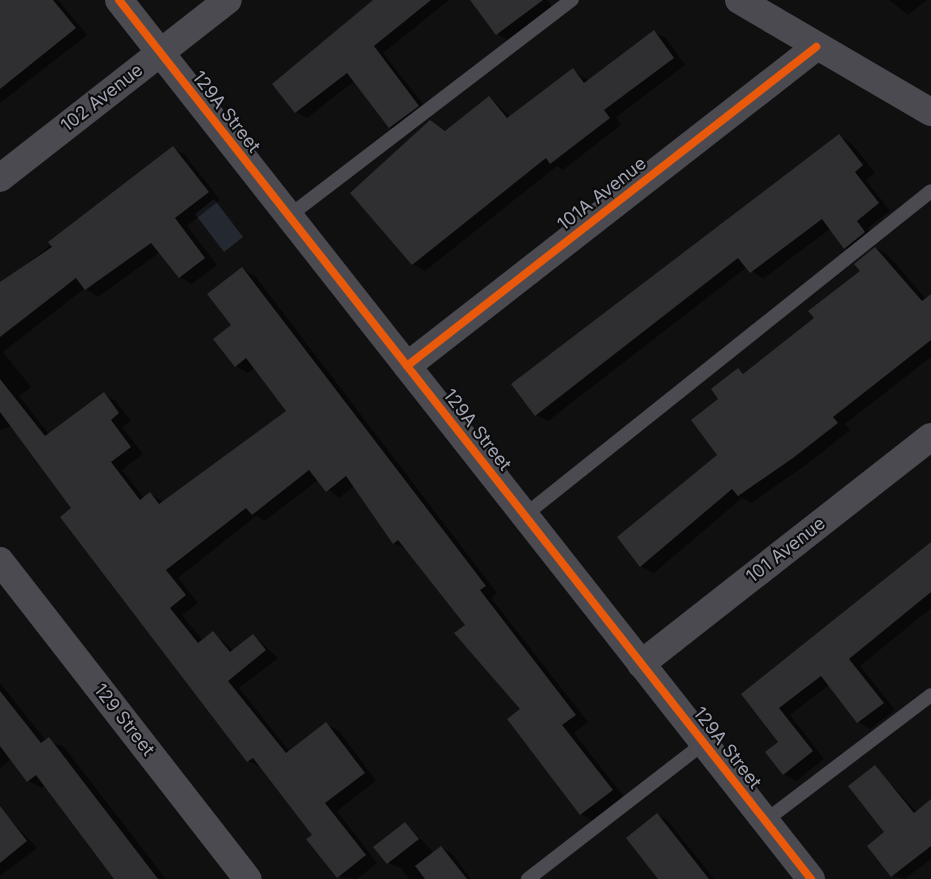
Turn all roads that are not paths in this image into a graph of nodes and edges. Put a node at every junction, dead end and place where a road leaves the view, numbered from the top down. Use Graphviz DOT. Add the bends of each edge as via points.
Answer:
graph roads {
  1 [pos="119,0"];
  2 [pos="228,0"];
  3 [pos="572,0"];
  4 [pos="739,0"];
  5 [pos="816,48"];
  6 [pos="160,52"];
  7 [pos="931,112"];
  8 [pos="0,178"];
  9 [pos="931,192"];
  10 [pos="289,216"];
  11 [pos="407,366"];
  12 [pos="931,437"];
  13 [pos="525,515"];
  14 [pos="0,561"];
  15 [pos="641,664"];
  16 [pos="931,695"];
  17 [pos="704,743"];
  18 [pos="765,821"];
  19 [pos="248,879"];
  20 [pos="528,879"];
  21 [pos="811,879"];
  1 -- 6 [label="street, 129A Street"];
  2 -- 6 [label="street, 102 Avenue"];
  3 -- 10 [label="lane"];
  4 -- 5 [label="street"];
  5 -- 7 [label="street"];
  5 -- 11 [label="street, 101A Avenue"];
  6 -- 8 [label="street, 102 Avenue"];
  6 -- 10 [label="street, 129A Street"];
  9 -- 13 [label="lane"];
  10 -- 11 [label="street, 129A Street"];
  11 -- 13 [label="street, 129A Street"];
  12 -- 15 [label="street, 101 Avenue"];
  13 -- 15 [label="street, 129A Street"];
  14 -- 19 [label="street, 129 Street"];
  15 -- 17 [label="street, 129A Street"];
  16 -- 18 [label="lane"];
  17 -- 18 [label="street, 129A Street"];
  17 -- 20 [label="lane"];
  18 -- 21 [label="street, 129A Street"];
}
